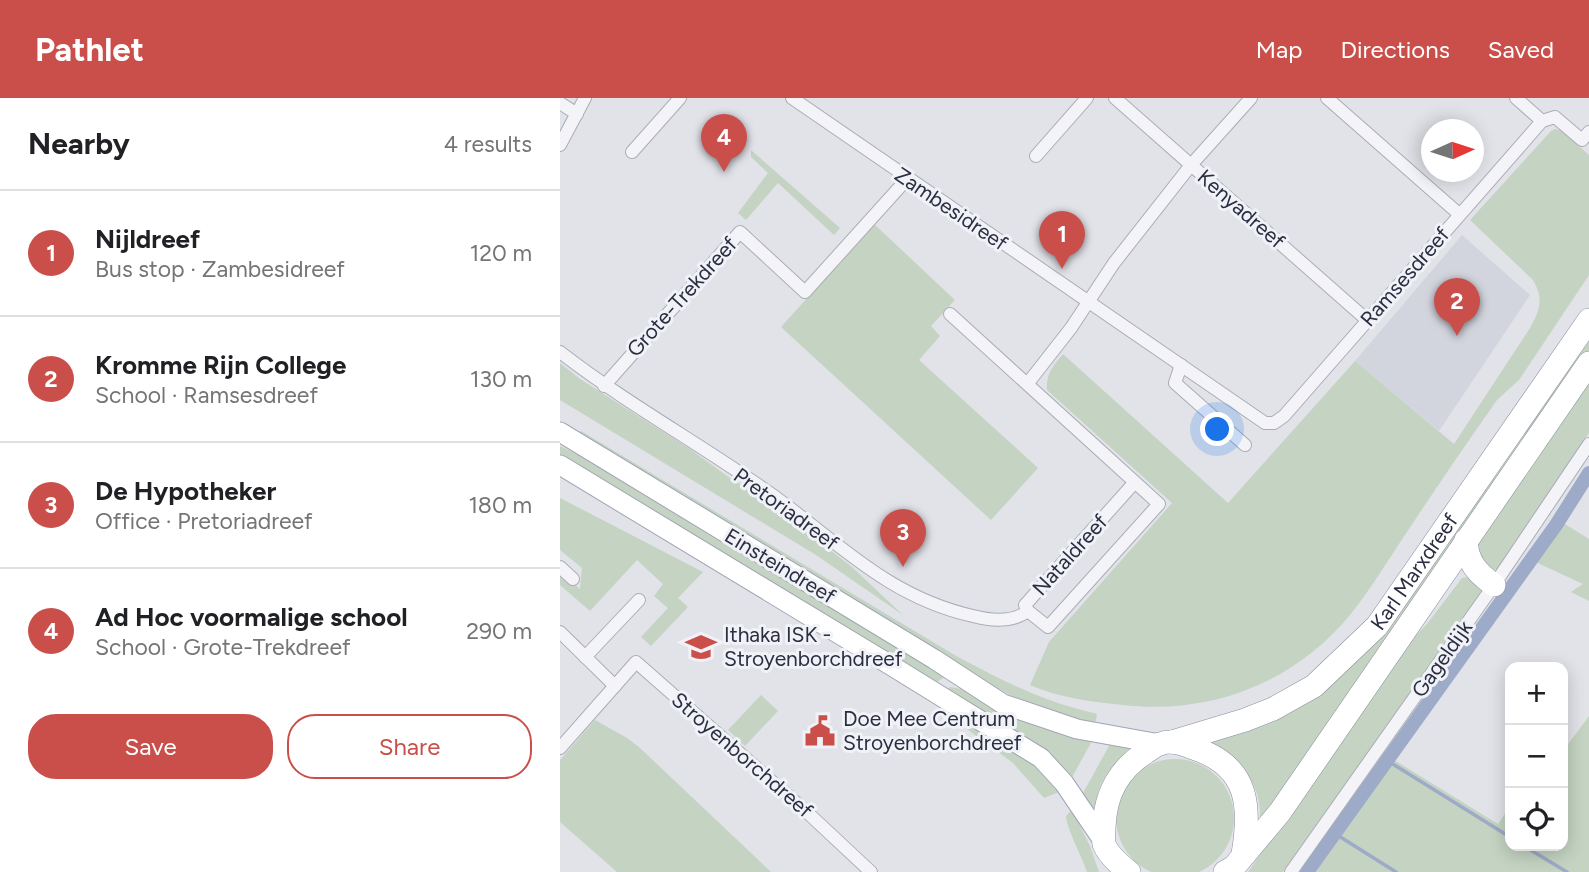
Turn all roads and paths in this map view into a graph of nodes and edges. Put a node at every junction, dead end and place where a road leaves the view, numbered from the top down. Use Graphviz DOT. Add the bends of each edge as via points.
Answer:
graph roads {
  1 [pos="585,98"];
  2 [pos="680,98"];
  3 [pos="792,98"];
  4 [pos="1087,98"];
  5 [pos="1115,98"];
  6 [pos="1251,98"];
  7 [pos="1327,98"];
  8 [pos="1516,98"];
  9 [pos="560,103"];
  10 [pos="577,114"];
  11 [pos="1538,126"];
  12 [pos="1589,132"];
  13 [pos="560,145"];
  14 [pos="632,152"];
  15 [pos="1036,156"];
  16 [pos="1191,165"];
  17 [pos="907,179"];
  18 [pos="1459,214"];
  19 [pos="1087,302"];
  20 [pos="950,314"];
  21 [pos="1367,320"];
  22 [pos="1589,320"];
  23 [pos="560,352"];
  24 [pos="1589,363"];
  25 [pos="1181,365"];
  26 [pos="1028,383"];
  27 [pos="604,386"];
  28 [pos="1273,423"];
  29 [pos="560,432"];
  30 [pos="1245,444"];
  31 [pos="1589,444"];
  32 [pos="560,465"];
  33 [pos="1135,482"];
  34 [pos="1466,540"];
  35 [pos="560,567"];
  36 [pos="573,579"];
  37 [pos="1486,579"];
  38 [pos="1436,584"];
  39 [pos="639,600"];
  40 [pos="1028,611"];
  41 [pos="560,632"];
  42 [pos="585,657"];
  43 [pos="615,686"];
  44 [pos="1166,743"];
  45 [pos="560,748"];
  46 [pos="1107,855"];
  47 [pos="1233,866"];
  48 [pos="871,872"];
  49 [pos="1129,872"];
  50 [pos="1290,872"];
  1 -- 10 [label="street"];
  2 -- 14 [label="street"];
  3 -- 17 [label="street, Zambesidreef"];
  4 -- 15 [label="street"];
  5 -- 16 [label="street, Kenyadreef"];
  6 -- 16 [label="street"];
  7 -- 18 [label="street"];
  8 -- 11 [label="street"];
  9 -- 10 [label="street"];
  10 -- 13 [label="street"];
  11 -- 12 [label="street" via="1555,117 1582,140"];
  11 -- 18 [label="street, Ramsesdreef"];
  16 -- 19 [label="street"];
  16 -- 21 [label="street, Kenyadreef"];
  17 -- 19 [label="street, Zambesidreef"];
  17 -- 27 [label="street, Grote-Trekdreef" via="805,292 740,232"];
  18 -- 21 [label="street, Ramsesdreef"];
  19 -- 25 [label="street, Zambesidreef"];
  19 -- 26 [label="street"];
  20 -- 26 [label="street"];
  21 -- 28 [label="street, Ramsesdreef"];
  22 -- 44 [label="highway, Karl Marxdreef" via="1377,626 1314,686 1273,709"];
  23 -- 27 [label="street, Pretoriadreef"];
  24 -- 34 [label="highway, Karl Marxdreef"];
  25 -- 28 [label="street, Zambesidreef" via="1265,423"];
  25 -- 30 [label="street" via="1175,383"];
  26 -- 33 [label="street"];
  27 -- 40 [label="street, Pretoriadreef" via="771,494 850,557 907,592 944,610 979,618 1014,620"];
  29 -- 44 [label="main road, Einsteindreef" via="1003,704 1077,729"];
  31 -- 37 [label="street, Gageldijk"];
  32 -- 46 [label="main road, Einsteindreef" via="1041,758 1064,783"];
  33 -- 40 [label="street, Nataldreef" via="1025,605"];
  33 -- 40 [label="street, Nataldreef" via="1159,504 1048,627"];
  34 -- 37 [label="highway" via="1466,552"];
  34 -- 38 [label="highway, Karl Marxdreef"];
  35 -- 36 [label="street"];
  37 -- 38 [label="highway" via="1456,574"];
  37 -- 50 [label="street, Gageldijk"];
  38 -- 47 [label="highway, Karl Marxdreef" via="1280,812"];
  39 -- 42 [label="street"];
  41 -- 42 [label="street"];
  42 -- 43 [label="street"];
  43 -- 45 [label="street"];
  43 -- 48 [label="street, Stroyenborchdreef" via="636,662"];
  44 -- 46 [label="highway, Karl Marxdreef" via="1128,765 1110,790 1105,810"];
  44 -- 47 [label="highway" via="1210,754 1232,772 1242,788 1247,826"];
  46 -- 49 [label="highway"];
}
